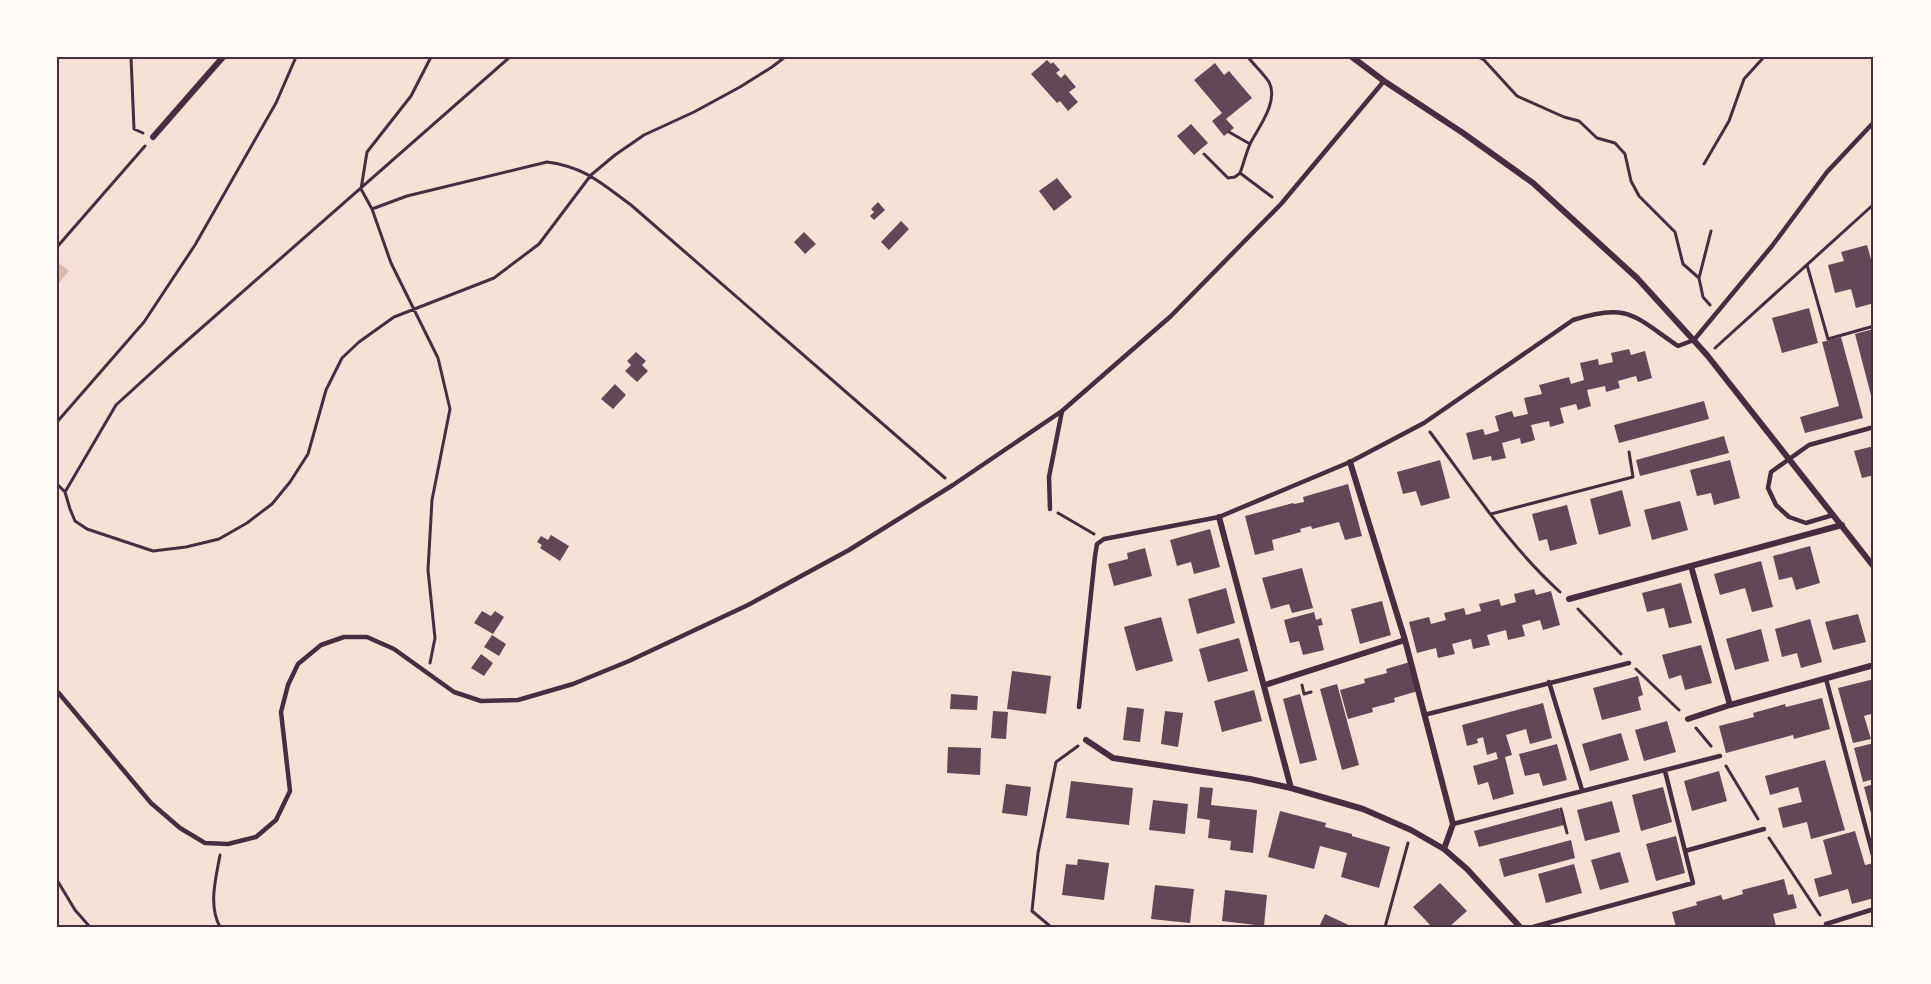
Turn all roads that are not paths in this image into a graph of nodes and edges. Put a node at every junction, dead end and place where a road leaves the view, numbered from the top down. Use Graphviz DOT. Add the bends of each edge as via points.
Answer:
graph roads {
  1 [pos="223,57"];
  2 [pos="1352,57"];
  3 [pos="1384,81"];
  4 [pos="1874,122"];
  5 [pos="153,137"];
  6 [pos="1694,340"];
  7 [pos="1062,411"];
  8 [pos="1874,427"];
  9 [pos="1788,459"];
  10 [pos="1350,462"];
  11 [pos="1050,509"];
  12 [pos="1834,515"];
  13 [pos="1219,517"];
  14 [pos="1842,525"];
  15 [pos="1691,566"];
  16 [pos="1874,567"];
  17 [pos="1569,599"];
  18 [pos="1405,640"];
  19 [pos="1629,663"];
  20 [pos="1874,665"];
  21 [pos="1826,679"];
  22 [pos="1549,682"];
  23 [pos="1265,685"];
  24 [pos="57,691"];
  25 [pos="1730,705"];
  26 [pos="1078,708"];
  27 [pos="1425,715"];
  28 [pos="1688,718"];
  29 [pos="1086,740"];
  30 [pos="1720,756"];
  31 [pos="1665,771"];
  32 [pos="1291,788"];
  33 [pos="1582,790"];
  34 [pos="1453,824"];
  35 [pos="1764,829"];
  36 [pos="1444,849"];
  37 [pos="1685,850"];
  38 [pos="1874,859"];
  39 [pos="1874,909"];
  40 [pos="1826,924"];
  41 [pos="1520,927"];
  42 [pos="1533,927"];
  1 -- 5 [label="street"];
  2 -- 3 [label="street"];
  3 -- 6 [label="street" via="1533,183 1637,278"];
  3 -- 7 [label="lane" via="1281,204 1171,316"];
  4 -- 6 [label="lane" via="1827,172"];
  6 -- 9 [label="street"];
  6 -- 10 [label="lane" via="1678,346 1645,321 1625,313 1598,312 1573,320 1424,423"];
  7 -- 11 [label="lane" via="1049,477"];
  7 -- 24 [label="lane" via="849,550 748,605 573,684 518,700 481,701 454,692 394,649 367,637 344,637 321,645 298,664 288,684 282,712 290,791 276,820 256,837 228,844 205,843 180,828 151,803"];
  8 -- 9 [label="lane" via="1809,445"];
  9 -- 12 [label="street"];
  9 -- 12 [label="lane" via="1771,472 1768,488 1776,505 1789,518 1806,522"];
  10 -- 13 [label="lane"];
  10 -- 18 [label="street"];
  12 -- 14 [label="street"];
  13 -- 23 [label="street"];
  13 -- 26 [label="lane" via="1104,539 1097,544"];
  14 -- 15 [label="street"];
  14 -- 16 [label="street"];
  15 -- 17 [label="street"];
  15 -- 25 [label="street"];
  18 -- 23 [label="street"];
  18 -- 27 [label="street"];
  19 -- 22 [label="lane"];
  20 -- 21 [label="street"];
  21 -- 25 [label="street"];
  21 -- 38 [label="lane"];
  22 -- 27 [label="lane"];
  22 -- 33 [label="lane"];
  23 -- 32 [label="street"];
  25 -- 28 [label="street"];
  27 -- 34 [label="street"];
  29 -- 32 [label="street" via="1113,758"];
  30 -- 31 [label="lane"];
  31 -- 33 [label="lane"];
  31 -- 37 [label="lane"];
  32 -- 36 [label="street" via="1364,809"];
  33 -- 34 [label="lane"];
  34 -- 36 [label="street"];
  35 -- 37 [label="lane"];
  36 -- 41 [label="street"];
  37 -- 42 [label="lane" via="1693,883"];
  39 -- 40 [label="lane"];
}
